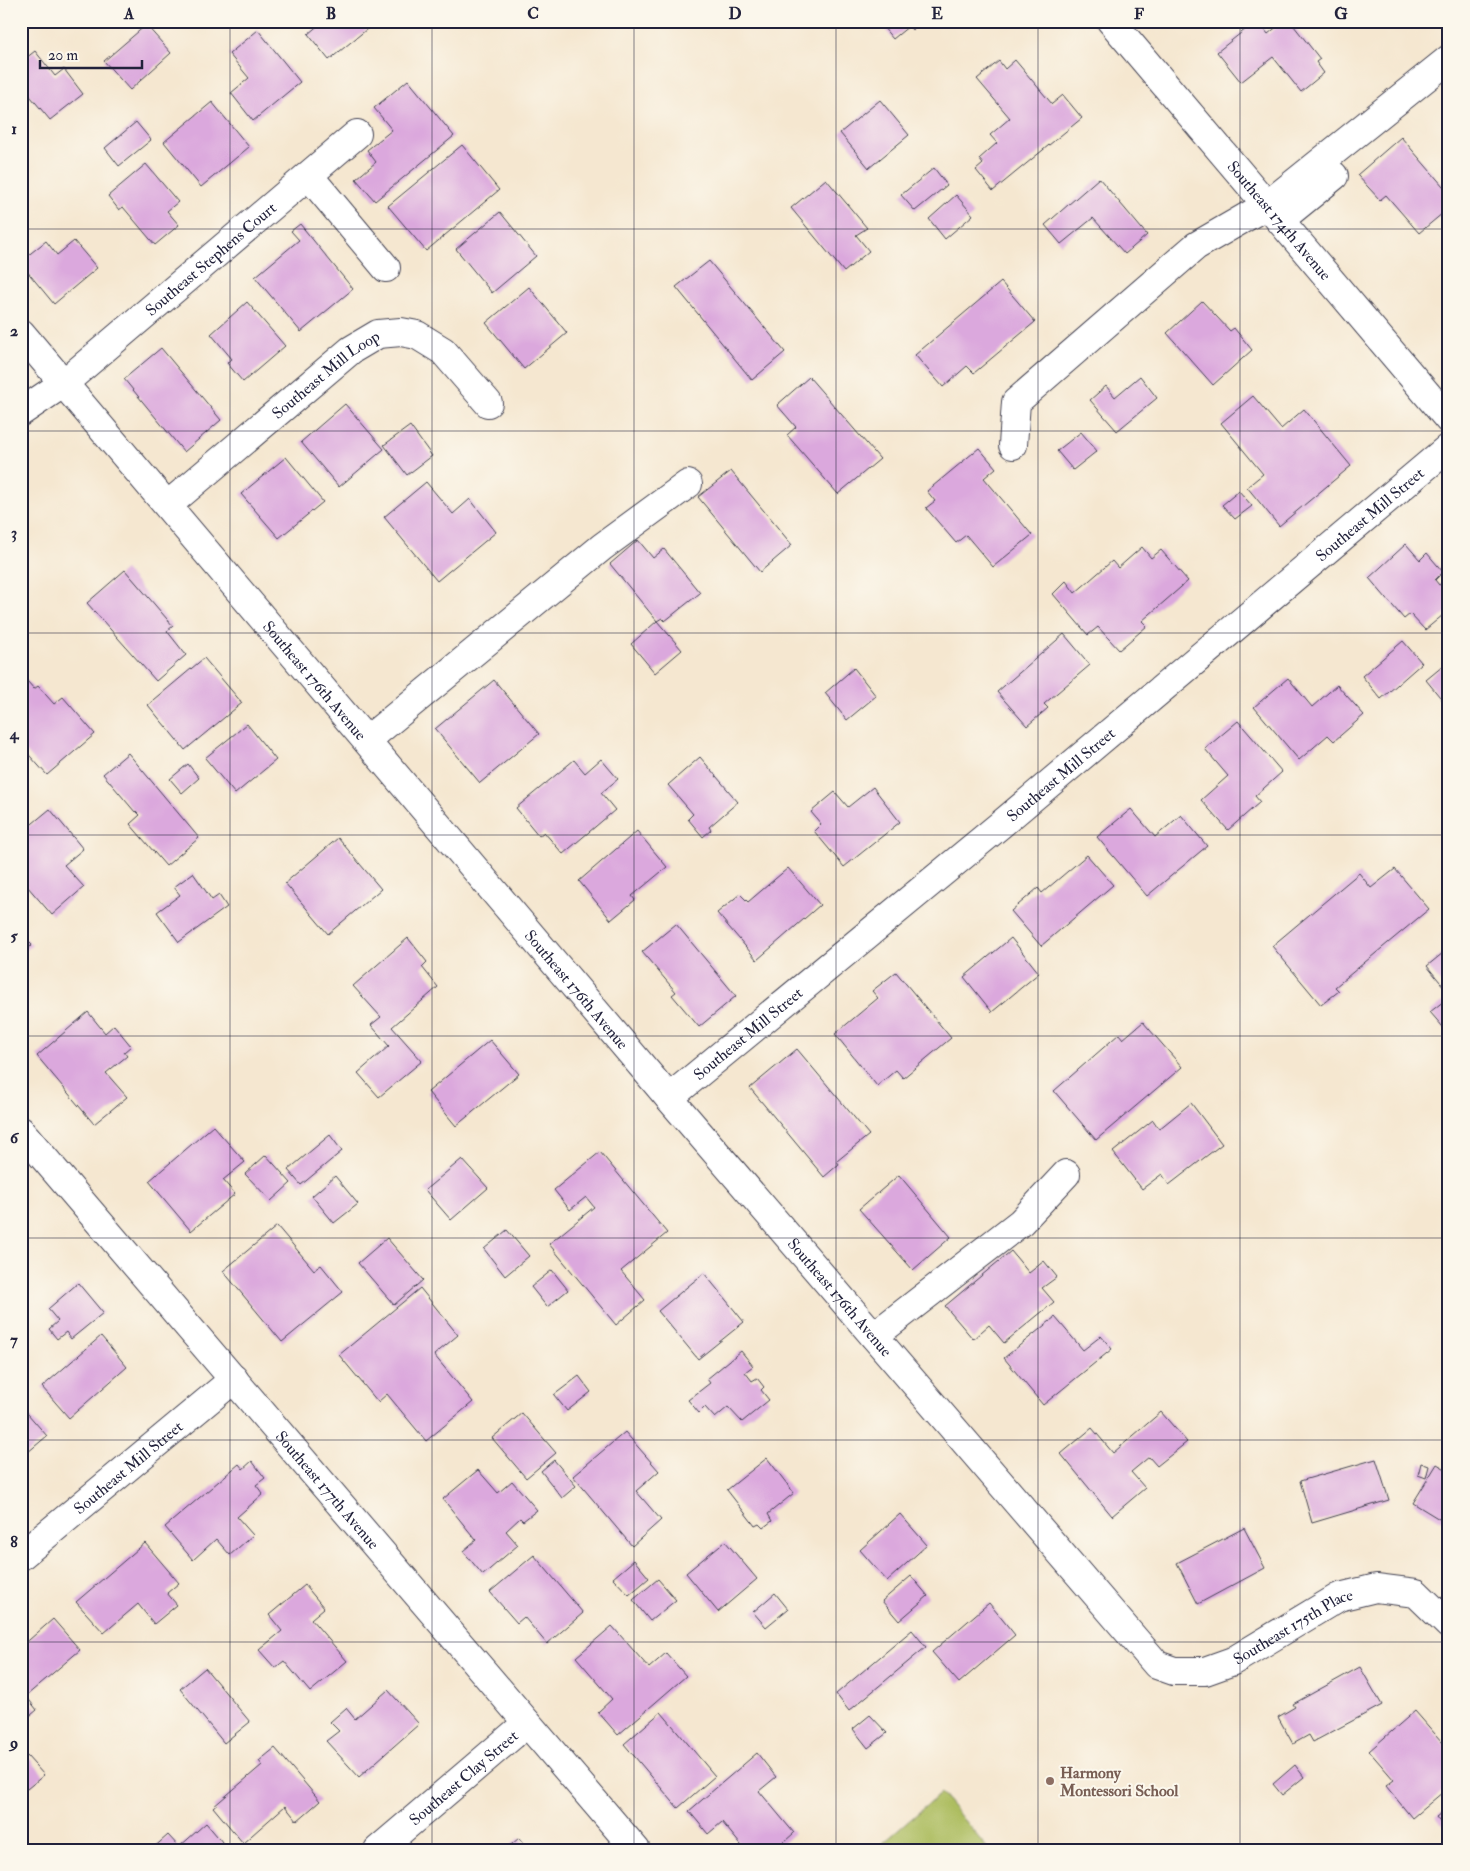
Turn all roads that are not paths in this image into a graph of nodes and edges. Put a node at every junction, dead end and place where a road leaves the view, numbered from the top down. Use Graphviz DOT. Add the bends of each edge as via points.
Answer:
graph roads {
  1 [pos="1111,21"];
  2 [pos="1449,59"];
  3 [pos="357,134"];
  4 [pos="309,176"];
  5 [pos="1334,176"];
  6 [pos="1273,213"];
  7 [pos="386,268"];
  8 [pos="21,333"];
  9 [pos="64,383"];
  10 [pos="488,403"];
  11 [pos="21,412"];
  12 [pos="1449,420"];
  13 [pos="1013,445"];
  14 [pos="1449,447"];
  15 [pos="688,484"];
  16 [pos="168,505"];
  17 [pos="367,740"];
  18 [pos="669,1098"];
  19 [pos="21,1131"];
  20 [pos="1066,1174"];
  21 [pos="874,1336"];
  22 [pos="234,1379"];
  23 [pos="21,1556"];
  24 [pos="1449,1624"];
  25 [pos="1137,1641"];
  26 [pos="527,1723"];
  27 [pos="378,1850"];
  28 [pos="636,1850"];
  1 -- 6 [label="street, Southeast 174th Avenue"];
  2 -- 6 [label="street"];
  3 -- 4 [label="street, Southeast Stephens Court"];
  4 -- 7 [label="street"];
  4 -- 9 [label="street, Southeast Stephens Court"];
  5 -- 6 [label="street"];
  6 -- 12 [label="street, Southeast 174th Avenue"];
  6 -- 13 [label="street" via="1196,246 1016,402"];
  8 -- 9 [label="street, Southeast 176th Avenue"];
  9 -- 11 [label="street, Southeast Stephens Court"];
  9 -- 16 [label="street, Southeast 176th Avenue"];
  10 -- 16 [label="street, Southeast Mill Loop" via="444,351 417,334 378,334 351,350"];
  14 -- 18 [label="street, Southeast Mill Street" via="999,826"];
  15 -- 17 [label="street" via="602,547"];
  16 -- 17 [label="street, Southeast 176th Avenue"];
  17 -- 18 [label="street, Southeast 176th Avenue"];
  18 -- 21 [label="street, Southeast 176th Avenue"];
  19 -- 22 [label="street, Southeast 177th Avenue"];
  20 -- 21 [label="street" via="1021,1222"];
  21 -- 25 [label="street, Southeast 176th Avenue"];
  22 -- 23 [label="street, Southeast Mill Street"];
  22 -- 26 [label="street, Southeast 177th Avenue"];
  24 -- 25 [label="street, Southeast 175th Place" via="1416,1593 1376,1588 1339,1597 1233,1660 1205,1671 1174,1671 1157,1664"];
  26 -- 27 [label="street, Southeast Clay Street"];
  26 -- 28 [label="street, Southeast 177th Avenue"];
}
